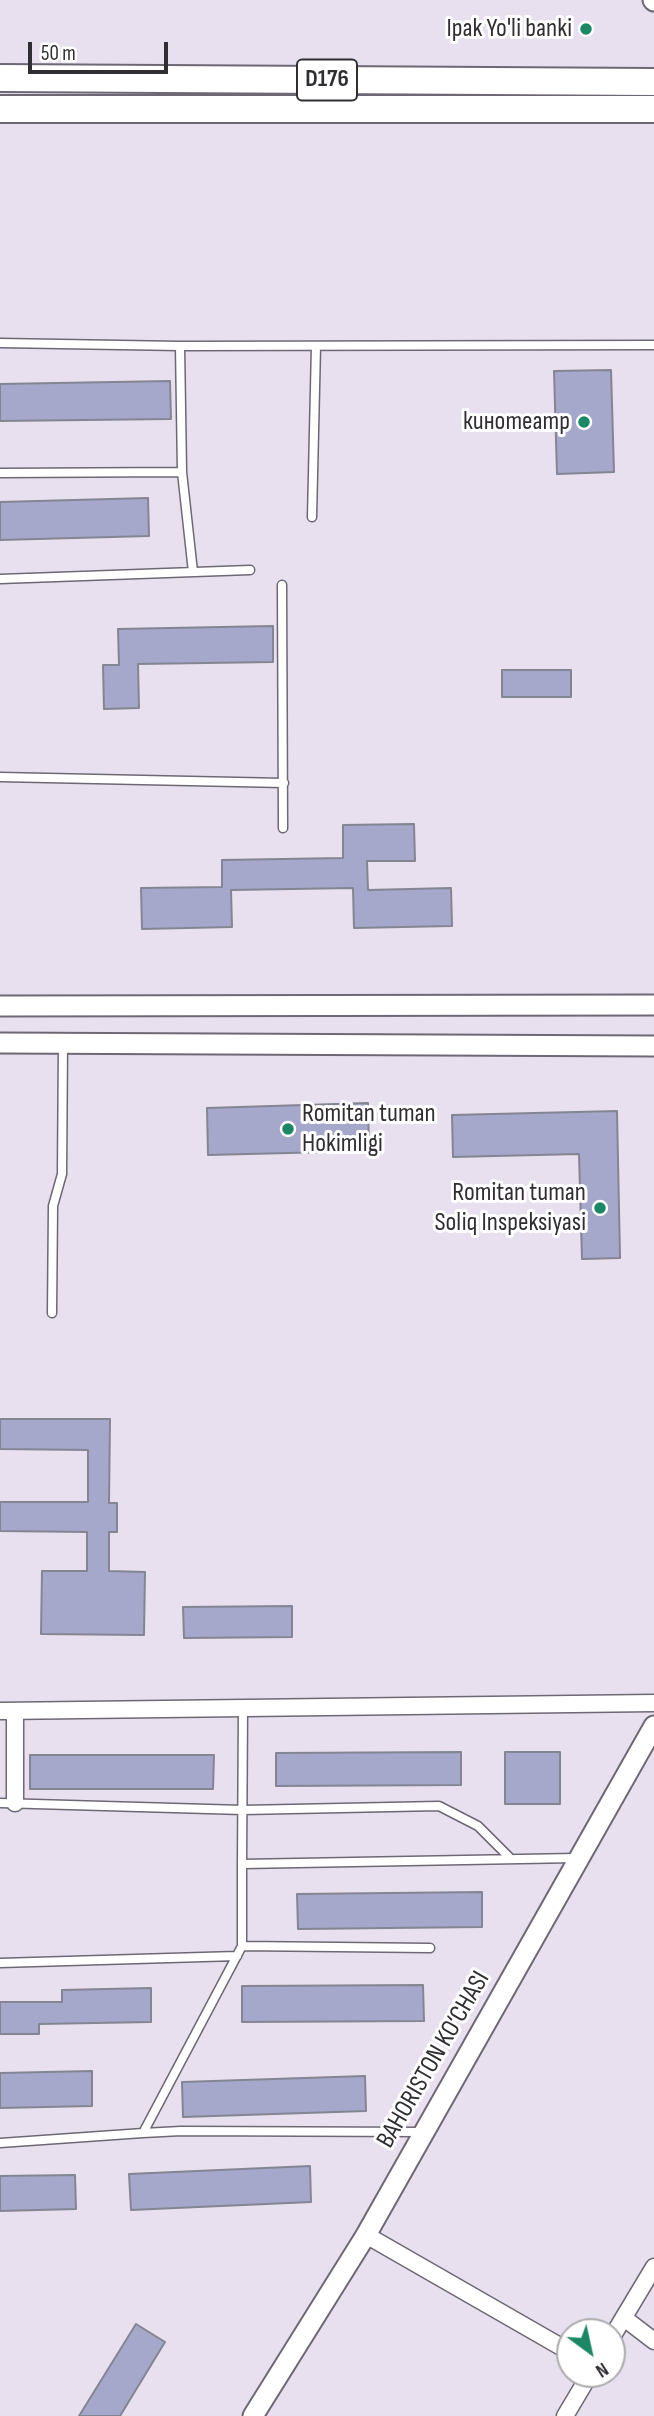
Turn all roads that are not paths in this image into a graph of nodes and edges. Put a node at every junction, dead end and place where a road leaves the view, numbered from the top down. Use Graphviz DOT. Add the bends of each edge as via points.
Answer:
graph roads {
  1 [pos="0,78"];
  2 [pos="654,82"];
  3 [pos="0,109"];
  4 [pos="654,109"];
  5 [pos="0,343"];
  6 [pos="654,345"];
  7 [pos="180,346"];
  8 [pos="316,346"];
  9 [pos="182,472"];
  10 [pos="0,473"];
  11 [pos="312,517"];
  12 [pos="250,570"];
  13 [pos="192,572"];
  14 [pos="0,579"];
  15 [pos="282,585"];
  16 [pos="0,777"];
  17 [pos="284,783"];
  18 [pos="283,828"];
  19 [pos="654,1005"];
  20 [pos="0,1006"];
  21 [pos="0,1043"];
  22 [pos="63,1043"];
  23 [pos="654,1046"];
  24 [pos="52,1312"];
  25 [pos="654,1703"];
  26 [pos="243,1707"];
  27 [pos="7,1711"];
  28 [pos="654,1726"];
  29 [pos="8,1803"];
  30 [pos="243,1810"];
  31 [pos="579,1858"];
  32 [pos="511,1859"];
  33 [pos="242,1864"];
  34 [pos="242,1946"];
  35 [pos="430,1948"];
  36 [pos="237,1956"];
  37 [pos="0,1963"];
  38 [pos="424,2132"];
  39 [pos="143,2133"];
  40 [pos="0,2143"];
  41 [pos="366,2235"];
  42 [pos="654,2267"];
  43 [pos="624,2318"];
  44 [pos="626,2320"];
  45 [pos="654,2341"];
  46 [pos="556,2343"];
  47 [pos="582,2388"];
  48 [pos="253,2416"];
  49 [pos="565,2416"];
  1 -- 2 [label="main road, D176"];
  3 -- 4 [label="main road, D176"];
  5 -- 7 [label="lane"];
  6 -- 8 [label="lane"];
  7 -- 8 [label="lane"];
  7 -- 9 [label="lane"];
  8 -- 11 [label="lane"];
  9 -- 10 [label="lane"];
  9 -- 13 [label="lane"];
  12 -- 13 [label="lane"];
  13 -- 14 [label="lane"];
  15 -- 17 [label="lane"];
  16 -- 17 [label="lane"];
  17 -- 18 [label="lane"];
  19 -- 20 [label="street"];
  21 -- 22 [label="street"];
  22 -- 23 [label="street"];
  22 -- 24 [label="lane" via="62,1174 52,1206"];
  25 -- 26 [label="street"];
  26 -- 27 [label="street"];
  26 -- 30 [label="lane"];
  27 -- 29 [label="street"];
  28 -- 31 [label="street, BAHORISTON KO‘CHASI"];
  29 -- 30 [label="lane"];
  30 -- 32 [label="lane" via="439,1806 478,1826"];
  30 -- 33 [label="lane"];
  31 -- 32 [label="lane"];
  31 -- 38 [label="street, BAHORISTON KO‘CHASI"];
  32 -- 33 [label="lane"];
  33 -- 34 [label="lane"];
  34 -- 35 [label="lane"];
  34 -- 36 [label="lane"];
  36 -- 37 [label="lane"];
  36 -- 39 [label="lane"];
  38 -- 39 [label="lane"];
  38 -- 41 [label="street, BAHORISTON KO‘CHASI"];
  39 -- 40 [label="lane"];
  41 -- 46 [label="street"];
  41 -- 48 [label="street, BAHORISTON KO‘CHASI"];
  42 -- 43 [label="street"];
  44 -- 45 [label="street"];
  47 -- 49 [label="street"];
}
